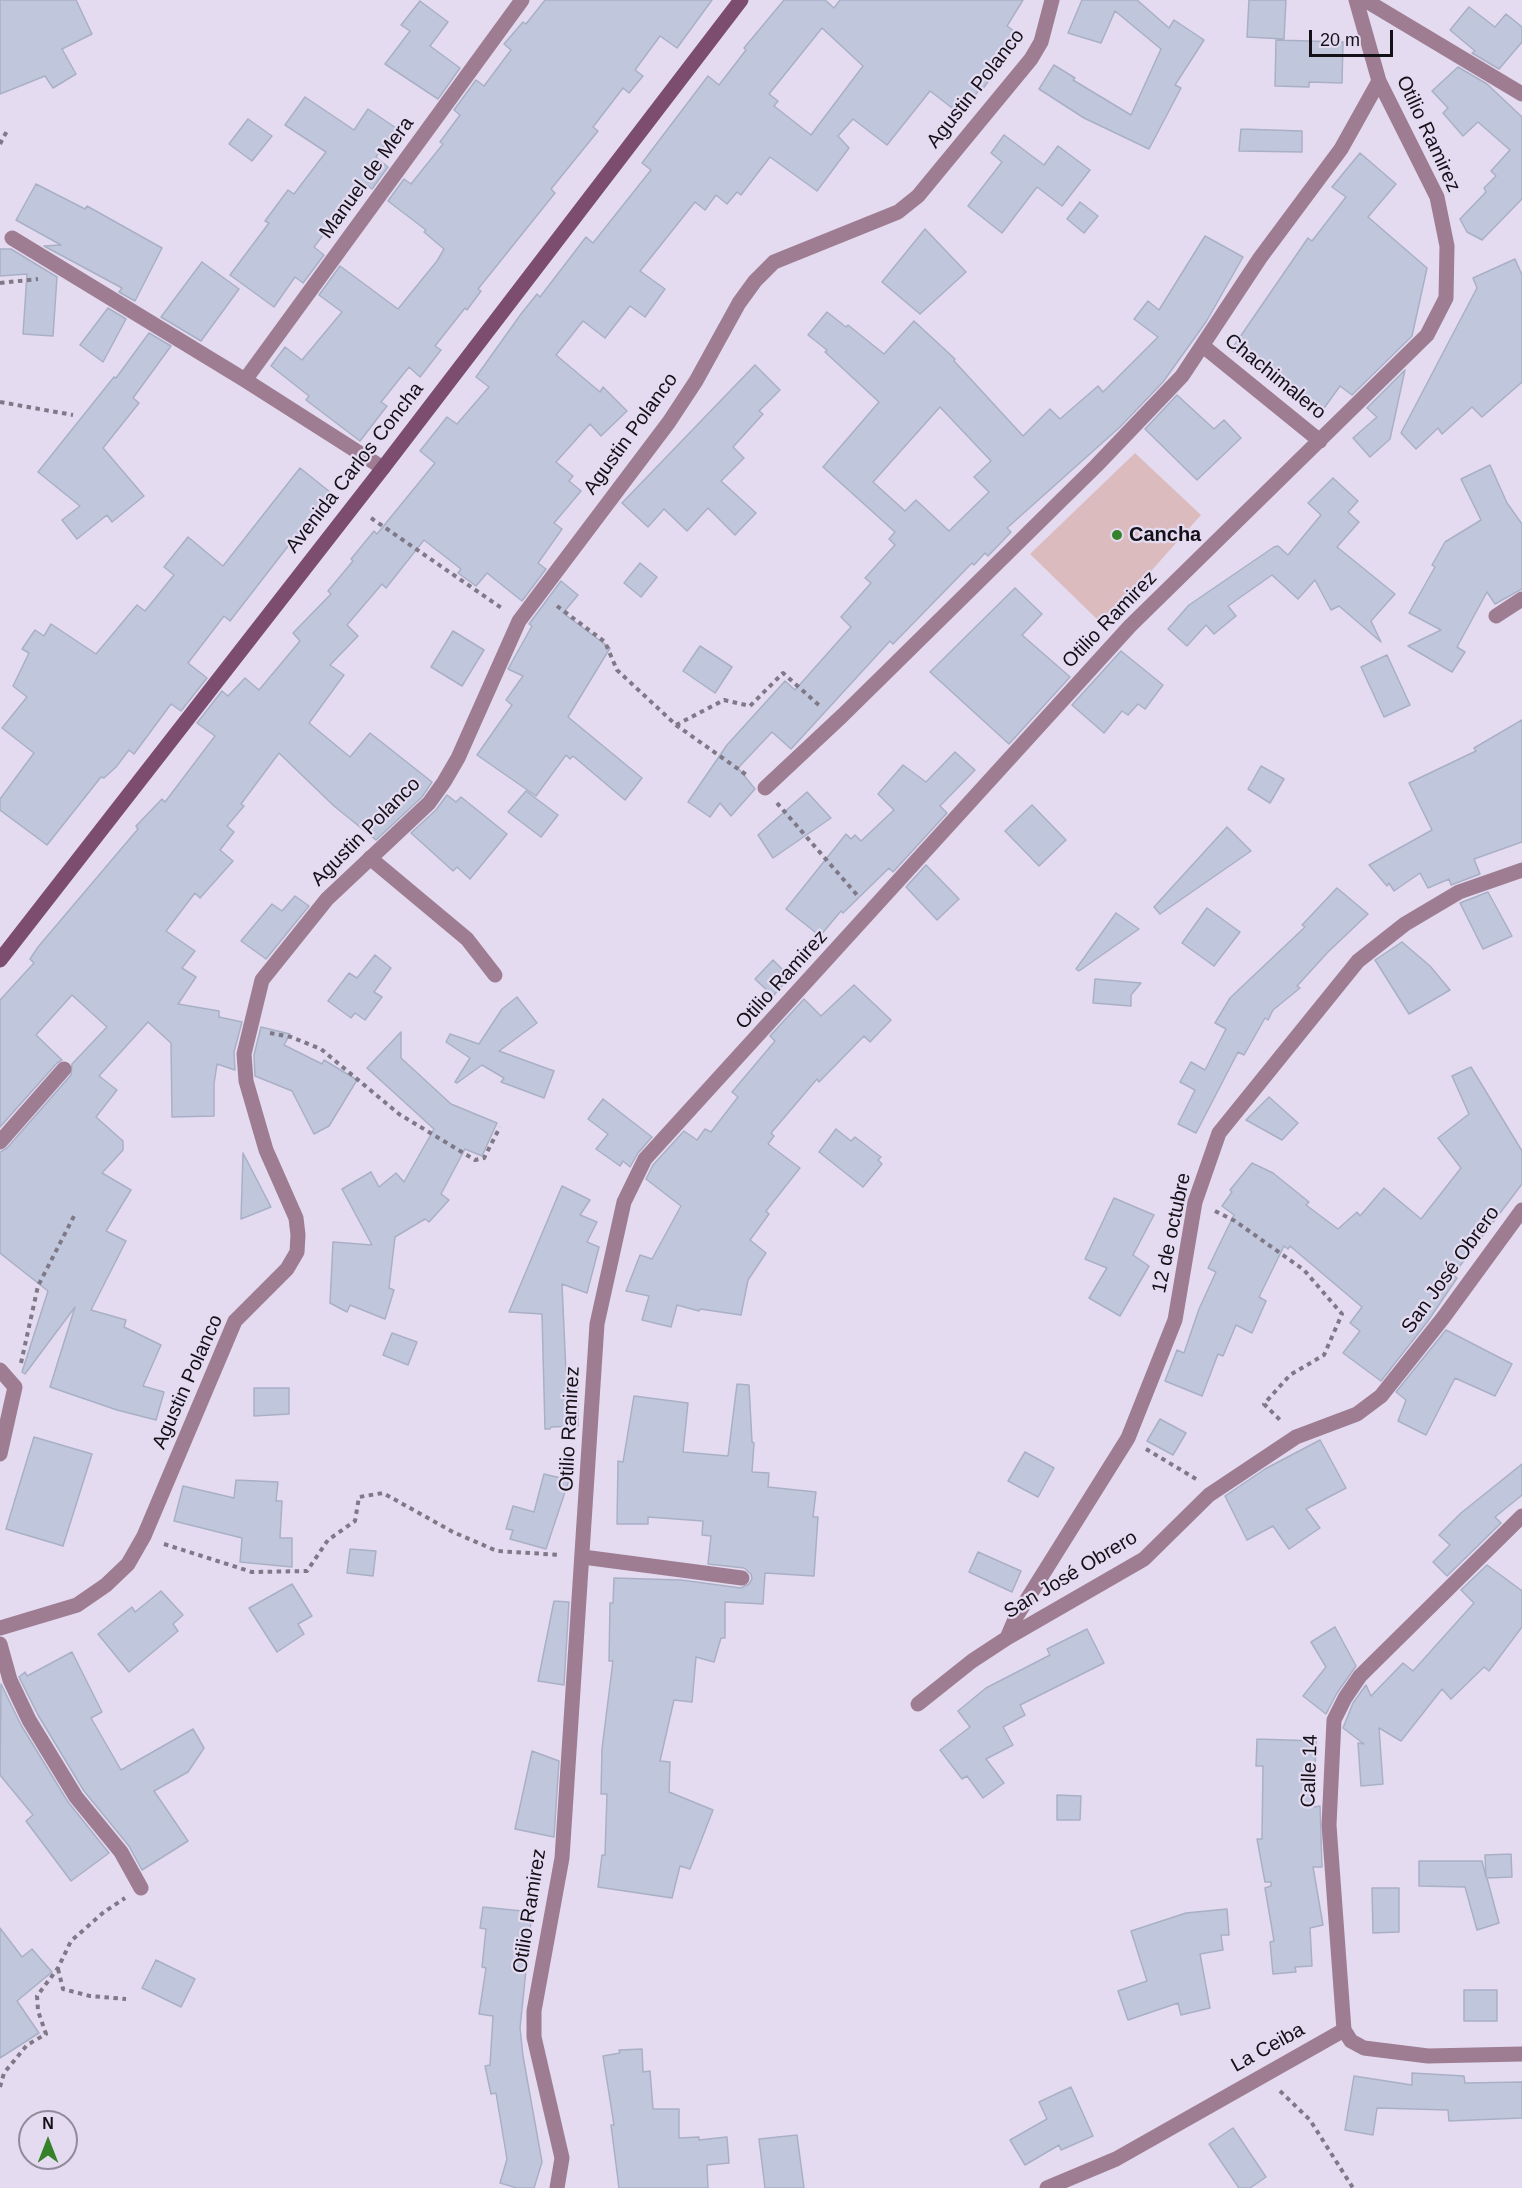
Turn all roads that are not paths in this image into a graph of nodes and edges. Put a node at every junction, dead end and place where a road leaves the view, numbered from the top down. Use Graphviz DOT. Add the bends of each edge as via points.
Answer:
graph roads {
  1 [pos="522,0"];
  2 [pos="741,0"];
  3 [pos="1052,0"];
  4 [pos="1356,0"];
  5 [pos="1365,0"];
  6 [pos="1379,81"];
  7 [pos="1522,94"];
  8 [pos="12,238"];
  9 [pos="1203,346"];
  10 [pos="245,380"];
  11 [pos="1320,441"];
  12 [pos="383,468"];
  13 [pos="1522,598"];
  14 [pos="1496,616"];
  15 [pos="765,788"];
  16 [pos="370,858"];
  17 [pos="1522,870"];
  18 [pos="0,960"];
  19 [pos="495,975"];
  20 [pos="64,1069"];
  21 [pos="0,1142"];
  22 [pos="1522,1210"];
  23 [pos="0,1370"];
  24 [pos="0,1454"];
  25 [pos="1522,1516"];
  26 [pos="583,1557"];
  27 [pos="742,1578"];
  28 [pos="0,1628"];
  29 [pos="1007,1638"];
  30 [pos="0,1644"];
  31 [pos="918,1704"];
  32 [pos="141,1888"];
  33 [pos="1344,2030"];
  34 [pos="1522,2054"];
  35 [pos="557,2188"];
  36 [pos="1047,2188"];
  1 -- 10 [label="street, Manuel de Mera"];
  2 -- 12 [label="street, Avenida Carlos Concha"];
  3 -- 16 [label="street, Agustin Polanco" via="1041,42 1031,59 909,204 898,212 774,262 755,281 669,422 519,621 444,782 429,803"];
  4 -- 6 [label="street, Otilio Ramirez"];
  5 -- 7 [label="street"];
  6 -- 9 [label="street" via="1341,149 1260,258"];
  6 -- 11 [label="street, Otilio Ramirez" via="1437,197 1447,246 1446,298 1426,335"];
  8 -- 10 [label="street"];
  9 -- 11 [label="street, Chachimalero"];
  9 -- 15 [label="street" via="1182,376 1096,466"];
  10 -- 12 [label="street"];
  11 -- 26 [label="street, Otilio Ramirez" via="1130,626 645,1159 624,1202 597,1324"];
  12 -- 18 [label="street, Avenida Carlos Concha"];
  13 -- 14 [label="street"];
  16 -- 19 [label="street" via="467,939"];
  16 -- 28 [label="street, Agustin Polanco" via="327,899 262,980 244,1054 246,1081 266,1150 296,1218 297,1252 287,1269 236,1321 144,1536 128,1564 77,1605"];
  17 -- 29 [label="street, 12 de octubre" via="1458,892 1405,924 1358,962 1219,1133 1195,1202 1175,1320 1128,1438 1016,1617"];
  20 -- 21 [label="street"];
  22 -- 29 [label="street, San José Obrero" via="1382,1396 1357,1414 1296,1437 1209,1495 1144,1559"];
  23 -- 24 [label="street" via="15,1387"];
  25 -- 33 [label="street, Calle 14" via="1360,1676 1334,1720 1329,1826"];
  26 -- 27 [label="street"];
  26 -- 35 [label="street, Otilio Ramirez" via="562,1858 534,2011 534,2037 562,2158"];
  29 -- 31 [label="street, San José Obrero"];
  30 -- 32 [label="street" via="10,1680 29,1720 76,1797 121,1852"];
  33 -- 34 [label="street" via="1351,2041 1364,2048 1428,2056"];
  33 -- 36 [label="street, La Ceiba" via="1116,2159"];
}
